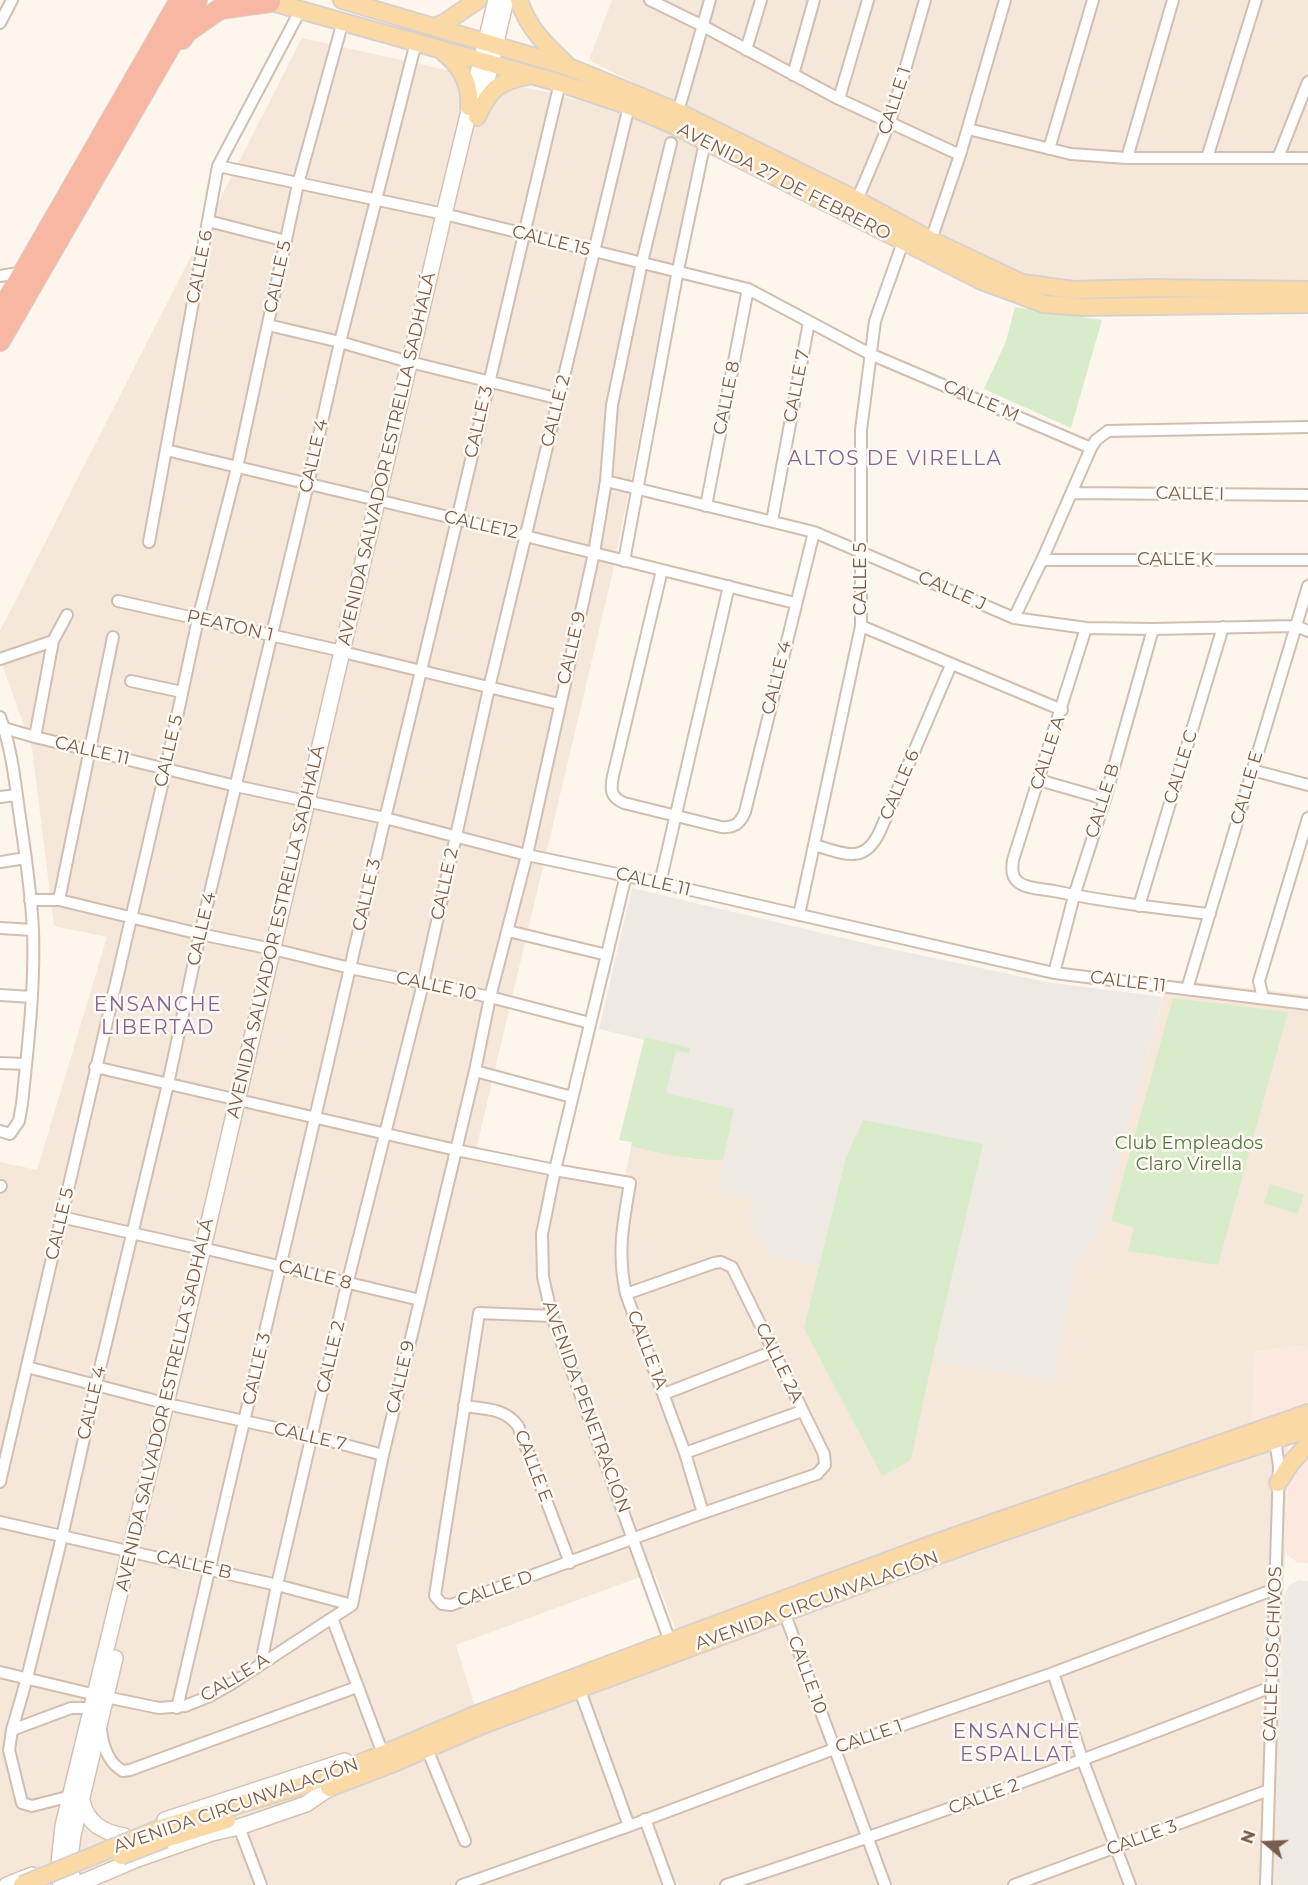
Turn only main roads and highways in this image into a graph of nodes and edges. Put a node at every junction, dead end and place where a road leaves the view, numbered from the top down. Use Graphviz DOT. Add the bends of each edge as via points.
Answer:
graph roads {
  1 [pos="163,0"];
  2 [pos="180,0"];
  3 [pos="197,0"];
  4 [pos="342,0"];
  5 [pos="478,0"];
  6 [pos="496,0"];
  7 [pos="506,0"];
  8 [pos="519,0"];
  9 [pos="268,1"];
  10 [pos="434,27"];
  11 [pos="490,43"];
  12 [pos="440,49"];
  13 [pos="147,54"];
  14 [pos="485,62"];
  15 [pos="569,67"];
  16 [pos="531,76"];
  17 [pos="142,95"];
  18 [pos="473,112"];
  19 [pos="707,135"];
  20 [pos="1308,290"];
  21 [pos="1308,304"];
  22 [pos="0,313"];
  23 [pos="0,341"];
  24 [pos="1308,1413"];
  25 [pos="1308,1430"];
  26 [pos="1274,1432"];
  27 [pos="1308,1444"];
  28 [pos="1278,1483"];
  29 [pos="577,1683"];
  30 [pos="98,1700"];
  31 [pos="383,1754"];
  32 [pos="331,1787"];
  33 [pos="76,1798"];
  34 [pos="163,1833"];
  35 [pos="124,1836"];
  36 [pos="64,1861"];
  37 [pos="7,1885"];
  38 [pos="22,1885"];
  39 [pos="51,1885"];
  40 [pos="61,1885"];
  41 [pos="74,1885"];
  1 -- 13 [label="highway"];
  2 -- 13 [label="highway"];
  3 -- 17 [label="highway"];
  4 -- 10 [label="main road, AVENIDA 27 DE FEBRERO"];
  5 -- 10 [label="main road"];
  6 -- 11 [label="main road, AVENIDA SALVADOR ESTRELLA SADHALÁ"];
  7 -- 11 [label="main road, AVENIDA SALVADOR ESTRELLA SADHALÁ"];
  8 -- 15 [label="main road" via="538,38"];
  9 -- 12 [label="main road, AVENIDA 27 DE FEBRERO"];
  9 -- 17 [label="highway" via="220,9 187,32"];
  10 -- 11 [label="main road, AVENIDA 27 DE FEBRERO"];
  11 -- 14 [label="main road, AVENIDA SALVADOR ESTRELLA SADHALÁ"];
  11 -- 15 [label="main road, AVENIDA 27 DE FEBRERO"];
  12 -- 14 [label="main road, AVENIDA 27 DE FEBRERO"];
  12 -- 18 [label="main road" via="463,74"];
  13 -- 22 [label="highway"];
  14 -- 16 [label="main road, AVENIDA 27 DE FEBRERO"];
  14 -- 18 [label="main road, AVENIDA SALVADOR ESTRELLA SADHALÁ"];
  15 -- 19 [label="main road, AVENIDA 27 DE FEBRERO" via="678,112"];
  16 -- 18 [label="main road" via="499,85"];
  16 -- 19 [label="main road, AVENIDA 27 DE FEBRERO"];
  17 -- 23 [label="highway"];
  18 -- 30 [label="main road, AVENIDA SALVADOR ESTRELLA SADHALÁ" via="171,1404"];
  19 -- 20 [label="main road, AVENIDA 27 DE FEBRERO" via="857,200 1022,283 1073,291"];
  19 -- 21 [label="main road, AVENIDA 27 DE FEBRERO" via="903,242 982,281 1044,304"];
  24 -- 26 [label="main road, AVENIDA CIRCUNVALACIÓN"];
  25 -- 26 [label="main road, AVENIDA CIRCUNVALACIÓN"];
  26 -- 29 [label="main road, AVENIDA CIRCUNVALACIÓN" via="969,1531 782,1607"];
  27 -- 28 [label="main road"];
  29 -- 31 [label="main road, AVENIDA CIRCUNVALACIÓN" via="477,1714"];
  29 -- 32 [label="main road, AVENIDA CIRCUNVALACIÓN"];
  30 -- 33 [label="main road, AVENIDA SALVADOR ESTRELLA SADHALÁ"];
  30 -- 33 [label="main road, AVENIDA SALVADOR ESTRELLA SADHALÁ" via="100,1724"];
  31 -- 34 [label="main road, AVENIDA CIRCUNVALACIÓN"];
  31 -- 35 [label="main road, AVENIDA CIRCUNVALACIÓN" via="364,1755 184,1812"];
  32 -- 34 [label="main road, AVENIDA CIRCUNVALACIÓN"];
  32 -- 41 [label="main road, AVENIDA CIRCUNVALACIÓN" via="306,1804 212,1833"];
  33 -- 35 [label="main road" via="97,1827"];
  33 -- 36 [label="main road, AVENIDA SALVADOR ESTRELLA SADHALÁ" via="60,1844"];
  34 -- 38 [label="main road, AVENIDA CIRCUNVALACIÓN, bridge"];
  34 -- 39 [label="main road, AVENIDA CIRCUNVALACIÓN, bridge"];
  35 -- 36 [label="main road, AVENIDA CIRCUNVALACIÓN"];
  36 -- 37 [label="main road, AVENIDA CIRCUNVALACIÓN"];
  36 -- 40 [label="main road"];
  36 -- 41 [label="main road"];
}
